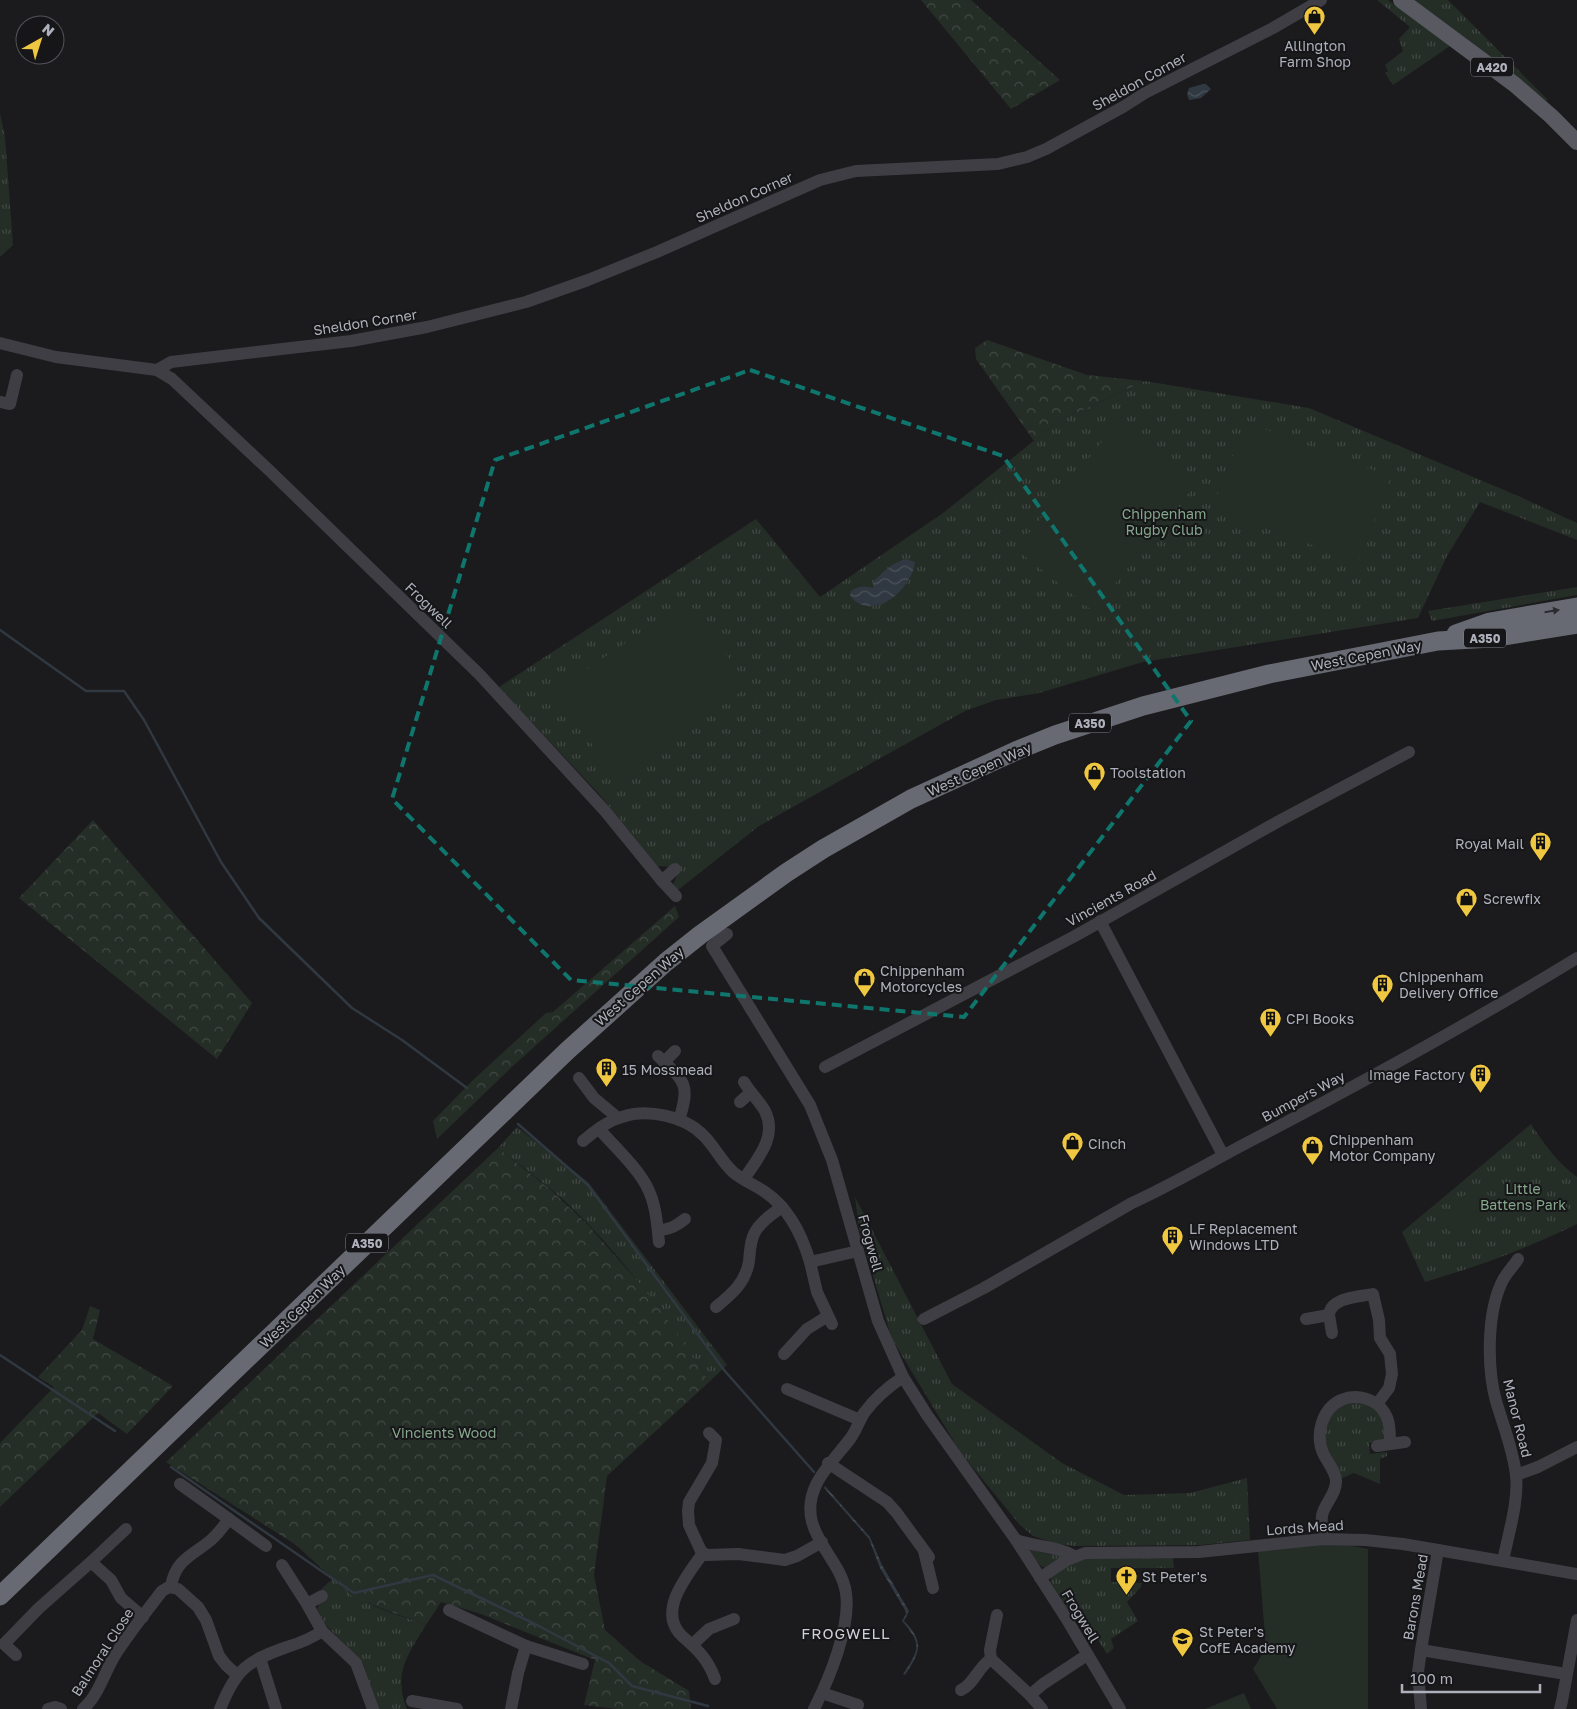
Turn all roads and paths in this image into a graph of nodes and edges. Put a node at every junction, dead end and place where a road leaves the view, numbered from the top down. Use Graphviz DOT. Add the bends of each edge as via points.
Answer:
graph roads {
  1 [pos="1321,0"];
  2 [pos="1401,0"];
  3 [pos="1577,142"];
  4 [pos="0,342"];
  5 [pos="156,370"];
  6 [pos="17,375"];
  7 [pos="0,402"];
  8 [pos="1577,607"];
  9 [pos="1577,624"];
  10 [pos="1438,641"];
  11 [pos="1409,752"];
  12 [pos="675,870"];
  13 [pos="662,881"];
  14 [pos="676,896"];
  15 [pos="1100,922"];
  16 [pos="727,934"];
  17 [pos="1577,958"];
  18 [pos="675,1051"];
  19 [pos="825,1067"];
  20 [pos="579,1078"];
  21 [pos="740,1102"];
  22 [pos="618,1118"];
  23 [pos="679,1120"];
  24 [pos="599,1129"];
  25 [pos="583,1141"];
  26 [pos="1224,1155"];
  27 [pos="744,1179"];
  28 [pos="782,1206"];
  29 [pos="685,1219"];
  30 [pos="858,1251"];
  31 [pos="1518,1259"];
  32 [pos="810,1262"];
  33 [pos="716,1306"];
  34 [pos="1328,1315"];
  35 [pos="924,1319"];
  36 [pos="1306,1319"];
  37 [pos="1332,1333"];
  38 [pos="785,1347"];
  39 [pos="903,1377"];
  40 [pos="787,1389"];
  41 [pos="1377,1404"];
  42 [pos="860,1420"];
  43 [pos="717,1436"];
  44 [pos="1404,1442"];
  45 [pos="1390,1444"];
  46 [pos="1377,1446"];
  47 [pos="1577,1447"];
  48 [pos="828,1464"];
  49 [pos="1516,1475"];
  50 [pos="180,1484"];
  51 [pos="229,1519"];
  52 [pos="126,1529"];
  53 [pos="1323,1538"];
  54 [pos="1016,1540"];
  55 [pos="822,1542"];
  56 [pos="266,1546"];
  57 [pos="1438,1550"];
  58 [pos="704,1553"];
  59 [pos="1074,1556"];
  60 [pos="1503,1561"];
  61 [pos="91,1562"];
  62 [pos="282,1565"];
  63 [pos="1577,1574"];
  64 [pos="1040,1578"];
  65 [pos="171,1586"];
  66 [pos="933,1588"];
  67 [pos="0,1596"];
  68 [pos="322,1596"];
  69 [pos="307,1604"];
  70 [pos="449,1610"];
  71 [pos="142,1616"];
  72 [pos="1577,1620"];
  73 [pos="729,1623"];
  74 [pos="1000,1624"];
  75 [pos="322,1631"];
  76 [pos="693,1644"];
  77 [pos="526,1646"];
  78 [pos="1420,1650"];
  79 [pos="16,1655"];
  80 [pos="1087,1655"];
  81 [pos="260,1658"];
  82 [pos="991,1659"];
  83 [pos="583,1664"];
  84 [pos="716,1673"];
  85 [pos="237,1674"];
  86 [pos="1566,1674"];
  87 [pos="961,1690"];
  88 [pos="822,1693"];
  89 [pos="1030,1695"];
  90 [pos="852,1700"];
  91 [pos="412,1701"];
  92 [pos="48,1709"];
  93 [pos="61,1709"];
  94 [pos="83,1709"];
  95 [pos="220,1709"];
  96 [pos="276,1709"];
  97 [pos="373,1709"];
  98 [pos="457,1709"];
  99 [pos="512,1709"];
  100 [pos="814,1709"];
  101 [pos="1042,1709"];
  102 [pos="1120,1709"];
  103 [pos="1421,1709"];
  104 [pos="1560,1709"];
  1 -- 5 [label="street, Sheldon Corner" via="1027,157 998,164 856,171 820,180 657,252 526,302 426,327 351,341 171,362"];
  2 -- 3 [label="main road, A420" via="1514,84"];
  4 -- 5 [label="street" via="56,357"];
  5 -- 13 [label="street, Frogwell" via="172,380 244,446 480,675 605,811"];
  6 -- 7 [label="street" via="10,404"];
  10 -- 8 [label="highway, West Cepen Way / A350, one-way" via="1490,622"];
  9 -- 10 [label="highway, West Cepen Way / A350" via="1492,638"];
  10 -- 67 [label="highway, West Cepen Way / A350" via="1224,684 1055,735 911,799 831,844 700,935 616,1006"];
  11 -- 15 [label="street, Vincients Road"];
  12 -- 13 [label="street"];
  13 -- 14 [label="street, Frogwell"];
  15 -- 19 [label="street, Vincients Road"];
  15 -- 26 [label="street"];
  16 -- 30 [label="street, Frogwell" via="707,949 810,1105 832,1160"];
  17 -- 26 [label="street, Bumpers Way" via="1352,1088"];
  18 -- 23 [label="street" via="661,1059 685,1087"];
  20 -- 22 [label="street" via="594,1098"];
  21 -- 27 [label="street" via="747,1087 767,1116 769,1134 762,1152"];
  22 -- 23 [label="street" via="644,1114"];
  22 -- 24 [label="street"];
  23 -- 27 [label="street" via="704,1136 724,1162"];
  24 -- 25 [label="street"];
  24 -- 29 [label="street" via="648,1187 658,1236"];
  26 -- 35 [label="street, Bumpers Way"];
  27 -- 28 [label="street"];
  28 -- 32 [label="street" via="799,1233"];
  28 -- 33 [label="street" via="756,1231 739,1286"];
  30 -- 32 [label="street"];
  30 -- 39 [label="street, Frogwell" via="881,1329"];
  31 -- 49 [label="street, Manor Road" via="1500,1287 1490,1342 1494,1392"];
  32 -- 38 [label="street" via="815,1287 830,1320 807,1329"];
  34 -- 36 [label="street"];
  34 -- 37 [label="street"];
  34 -- 41 [label="street" via="1336,1303 1379,1293 1380,1338 1390,1354 1392,1374 1389,1388"];
  39 -- 42 [label="street" via="881,1393"];
  39 -- 54 [label="street, Frogwell"];
  40 -- 42 [label="street"];
  41 -- 45 [label="street" via="1388,1418"];
  41 -- 53 [label="street" via="1364,1398 1344,1399 1332,1406 1323,1419 1320,1446 1336,1481 1322,1515"];
  42 -- 48 [label="street" via="849,1440"];
  43 -- 58 [label="street" via="712,1463 693,1493 688,1511 689,1525"];
  44 -- 45 [label="street"];
  45 -- 46 [label="street"];
  47 -- 49 [label="street"];
  48 -- 55 [label="street" via="818,1481 811,1506 812,1522"];
  48 -- 66 [label="street" via="887,1502 896,1512 927,1554"];
  49 -- 60 [label="street, Manor Road" via="1516,1493"];
  50 -- 51 [label="street"];
  51 -- 56 [label="street"];
  51 -- 65 [label="street" via="214,1538 180,1564"];
  52 -- 61 [label="street"];
  53 -- 57 [label="street, Lords Mead"];
  53 -- 59 [label="street, Lords Mead" via="1199,1552 1088,1553"];
  54 -- 59 [label="street"];
  54 -- 64 [label="street, Frogwell"];
  55 -- 58 [label="street" via="782,1564 738,1554"];
  55 -- 88 [label="street" via="842,1579 847,1607 837,1652"];
  57 -- 60 [label="street, Lords Mead"];
  57 -- 78 [label="street, Barons Mead"];
  58 -- 76 [label="street" via="680,1588 671,1618 682,1635"];
  59 -- 64 [label="street, Lords Mead"];
  60 -- 63 [label="street, Lords Mead"];
  61 -- 71 [label="street" via="111,1580 126,1603"];
  61 -- 79 [label="street" via="4,1644"];
  62 -- 69 [label="street"];
  64 -- 80 [label="street, Frogwell"];
  65 -- 71 [label="street, Balmoral Close" via="162,1591"];
  65 -- 85 [label="street" via="198,1607 219,1656"];
  68 -- 69 [label="street"];
  69 -- 75 [label="street"];
  70 -- 77 [label="street"];
  71 -- 94 [label="street, Balmoral Close" via="115,1655 94,1697"];
  72 -- 86 [label="street"];
  73 -- 76 [label="street" via="709,1629"];
  74 -- 82 [label="street" via="990,1650"];
  75 -- 81 [label="street" via="310,1639"];
  75 -- 97 [label="street" via="356,1663"];
  76 -- 84 [label="street"];
  77 -- 83 [label="street"];
  77 -- 99 [label="street"];
  78 -- 86 [label="street, Barons Mead"];
  78 -- 103 [label="street, Barons Mead"];
  80 -- 89 [label="street"];
  80 -- 102 [label="street, Frogwell"];
  81 -- 85 [label="street"];
  81 -- 96 [label="street"];
  82 -- 87 [label="street"];
  82 -- 89 [label="street"];
  85 -- 95 [label="street"];
  86 -- 104 [label="street"];
  88 -- 90 [label="street"];
  88 -- 100 [label="street"];
  89 -- 101 [label="street"];
  91 -- 98 [label="street"];
  92 -- 93 [label="street" via="54,1706"];
}
